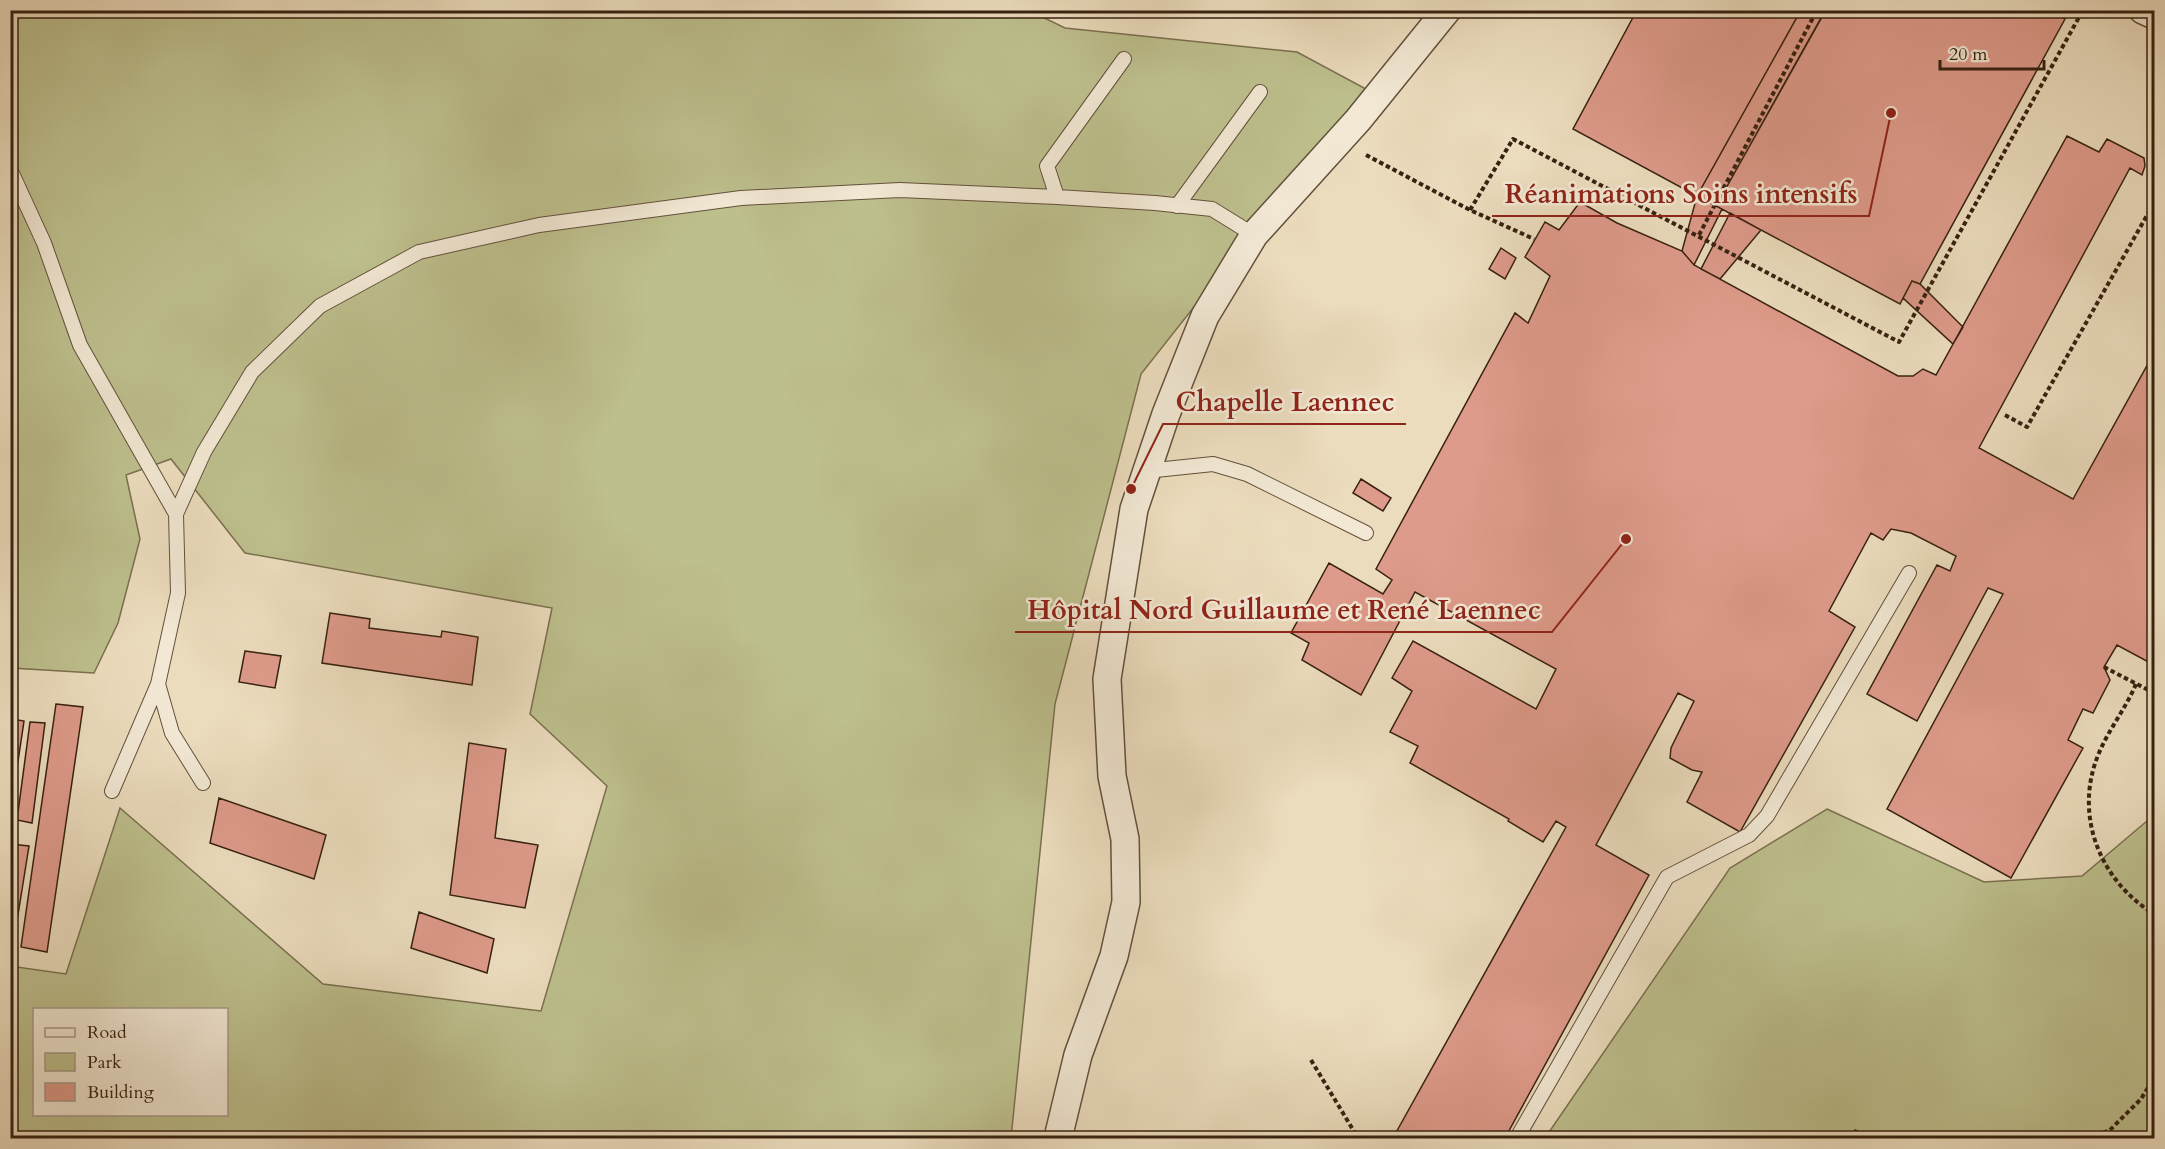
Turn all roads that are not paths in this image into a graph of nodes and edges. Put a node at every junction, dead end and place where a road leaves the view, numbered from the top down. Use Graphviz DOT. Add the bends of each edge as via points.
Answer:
graph roads {
  1 [pos="1447,10"];
  2 [pos="2143,10"];
  3 [pos="2154,15"];
  4 [pos="1124,59"];
  5 [pos="1260,92"];
  6 [pos="10,169"];
  7 [pos="1057,197"];
  8 [pos="1177,206"];
  9 [pos="1254,235"];
  10 [pos="1146,471"];
  11 [pos="176,514"];
  12 [pos="1366,533"];
  13 [pos="1909,573"];
  14 [pos="158,684"];
  15 [pos="203,783"];
  16 [pos="112,791"];
  17 [pos="1058,1138"];
  18 [pos="1516,1138"];
  1 -- 9 [label="street" via="1339,141"];
  2 -- 3 [label="street"];
  4 -- 7 [label="lane" via="1047,166"];
  5 -- 8 [label="lane"];
  6 -- 11 [label="lane" via="44,243 80,345"];
  7 -- 8 [label="lane"];
  7 -- 11 [label="lane" via="900,190 741,198 539,225 419,252 320,306 252,372 204,452"];
  8 -- 9 [label="lane" via="1212,209"];
  9 -- 10 [label="street" via="1205,316"];
  10 -- 12 [label="lane" via="1213,464 1247,474"];
  10 -- 17 [label="street" via="1134,509 1107,679 1113,776 1125,839 1126,902 1114,956 1078,1055"];
  11 -- 14 [label="lane" via="178,594"];
  13 -- 18 [label="lane" via="1767,816 1749,835 1667,877"];
  14 -- 15 [label="lane" via="172,733"];
  14 -- 16 [label="lane"];
}
